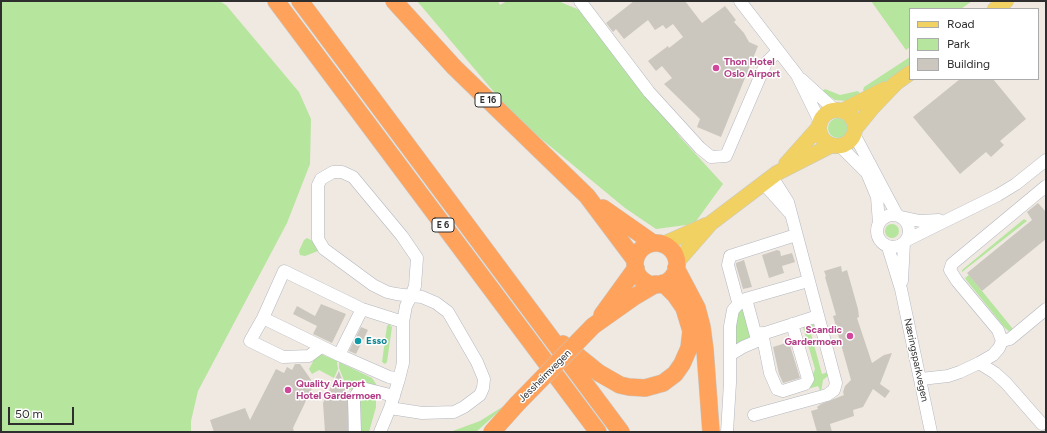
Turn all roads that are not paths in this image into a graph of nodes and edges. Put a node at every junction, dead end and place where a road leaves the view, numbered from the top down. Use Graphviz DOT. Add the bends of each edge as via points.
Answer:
graph roads {
  1 [pos="276,1"];
  2 [pos="300,1"];
  3 [pos="394,1"];
  4 [pos="580,1"];
  5 [pos="740,1"];
  6 [pos="1006,1"];
  7 [pos="996,8"];
  8 [pos="778,51"];
  9 [pos="909,74"];
  10 [pos="797,75"];
  11 [pos="896,83"];
  12 [pos="838,110"];
  13 [pos="820,125"];
  14 [pos="854,132"];
  15 [pos="836,145"];
  16 [pos="1046,160"];
  17 [pos="771,178"];
  18 [pos="1046,186"];
  19 [pos="587,196"];
  20 [pos="899,216"];
  21 [pos="946,220"];
  22 [pos="711,223"];
  23 [pos="879,223"];
  24 [pos="796,235"];
  25 [pos="905,241"];
  26 [pos="658,244"];
  27 [pos="888,247"];
  28 [pos="636,264"];
  29 [pos="676,265"];
  30 [pos="808,281"];
  31 [pos="659,284"];
  32 [pos="901,289"];
  33 [pos="411,296"];
  34 [pos="742,300"];
  35 [pos="362,309"];
  36 [pos="1046,309"];
  37 [pos="818,316"];
  38 [pos="263,318"];
  39 [pos="403,322"];
  40 [pos="540,324"];
  41 [pos="792,324"];
  42 [pos="593,326"];
  43 [pos="760,337"];
  44 [pos="1002,341"];
  45 [pos="321,346"];
  46 [pos="339,355"];
  47 [pos="730,355"];
  48 [pos="980,363"];
  49 [pos="394,378"];
  50 [pos="920,379"];
  51 [pos="394,396"];
  52 [pos="390,408"];
  53 [pos="754,415"];
  54 [pos="1042,424"];
  55 [pos="491,430"];
  56 [pos="355,432"];
  57 [pos="380,432"];
  58 [pos="598,432"];
  59 [pos="621,432"];
  60 [pos="712,432"];
  61 [pos="727,432"];
  62 [pos="931,432"];
  1 -- 58 [label="highway, E 6"];
  2 -- 40 [label="highway, E 6"];
  3 -- 19 [label="highway, E 16" via="454,67"];
  4 -- 8 [label="street" via="649,92 700,148 711,156 726,156 766,63"];
  5 -- 8 [label="street"];
  6 -- 7 [label="main road"];
  8 -- 10 [label="street"];
  9 -- 11 [label="main road"];
  10 -- 12 [label="street"];
  10 -- 13 [label="street"];
  11 -- 12 [label="main road"];
  11 -- 14 [label="main road"];
  12 -- 13 [label="main road" via="829,112"];
  12 -- 14 [label="main road" via="850,116"];
  13 -- 15 [label="main road" via="821,136"];
  13 -- 17 [label="main road"];
  14 -- 15 [label="main road" via="848,142"];
  14 -- 20 [label="street, Næringsparkvegen"];
  15 -- 17 [label="main road"];
  15 -- 23 [label="street, Næringsparkvegen" via="867,173 877,197"];
  16 -- 21 [label="street" via="1016,184"];
  17 -- 22 [label="main road"];
  17 -- 24 [label="street" via="786,197"];
  18 -- 44 [label="street" via="952,264 950,270 957,282 998,330"];
  19 -- 26 [label="highway, E 16"];
  19 -- 28 [label="highway, E 16"];
  20 -- 21 [label="street" via="920,221"];
  20 -- 23 [label="street" via="887,216"];
  20 -- 25 [label="street, Næringsparkvegen" via="908,227"];
  21 -- 25 [label="street"];
  22 -- 26 [label="main road"];
  22 -- 29 [label="main road"];
  23 -- 27 [label="street, Næringsparkvegen" via="877,237"];
  24 -- 30 [label="street"];
  24 -- 34 [label="street" via="730,256 728,264"];
  25 -- 27 [label="street" via="896,247"];
  25 -- 32 [label="street, Næringsparkvegen"];
  26 -- 28 [label="highway" via="642,249"];
  26 -- 29 [label="highway, E 16" via="672,251"];
  27 -- 32 [label="street, Næringsparkvegen"];
  28 -- 31 [label="highway, E 16" via="638,273 645,281"];
  28 -- 42 [label="highway, Jessheimvegen"];
  29 -- 31 [label="highway" via="674,275"];
  29 -- 60 [label="highway" via="697,308 702,327"];
  30 -- 34 [label="street"];
  30 -- 37 [label="street"];
  31 -- 40 [label="highway, E 6" via="675,295 684,308 690,324 690,339 686,357 675,374 655,386 629,387 610,380"];
  31 -- 42 [label="highway, Jessheimvegen" via="634,297"];
  32 -- 50 [label="street, Næringsparkvegen"];
  33 -- 33 [label="street" via="415,286 417,258 402,236 353,177 342,172 333,172 322,179 318,185 318,239 324,249 373,285 387,292"];
  33 -- 39 [label="street"];
  33 -- 52 [label="street" via="422,297 436,303 448,312 481,370 484,385 474,401 454,412 422,413"];
  34 -- 43 [label="street" via="756,336"];
  34 -- 47 [label="street" via="733,310 730,320"];
  35 -- 38 [label="street" via="284,271"];
  35 -- 39 [label="street"];
  35 -- 46 [label="street"];
  36 -- 44 [label="street" via="1010,339"];
  37 -- 41 [label="street"];
  37 -- 53 [label="street" via="836,380 834,390 827,395"];
  38 -- 45 [label="street"];
  38 -- 45 [label="street" via="250,341 276,354 283,357 309,356"];
  39 -- 49 [label="street" via="403,363"];
  40 -- 59 [label="highway, E 6"];
  41 -- 43 [label="street"];
  41 -- 43 [label="street" via="808,379 805,384 782,391 777,389"];
  42 -- 55 [label="highway, Jessheimvegen, bridge"];
  43 -- 47 [label="street"];
  44 -- 48 [label="street" via="993,355"];
  45 -- 46 [label="street"];
  46 -- 49 [label="street"];
  47 -- 61 [label="street"];
  48 -- 50 [label="street" via="948,376"];
  48 -- 54 [label="street" via="1006,383"];
  49 -- 51 [label="street"];
  50 -- 62 [label="street, Næringsparkvegen"];
  51 -- 52 [label="street"];
  51 -- 56 [label="street" via="366,389 359,391 354,401"];
  52 -- 57 [label="street"];
}
